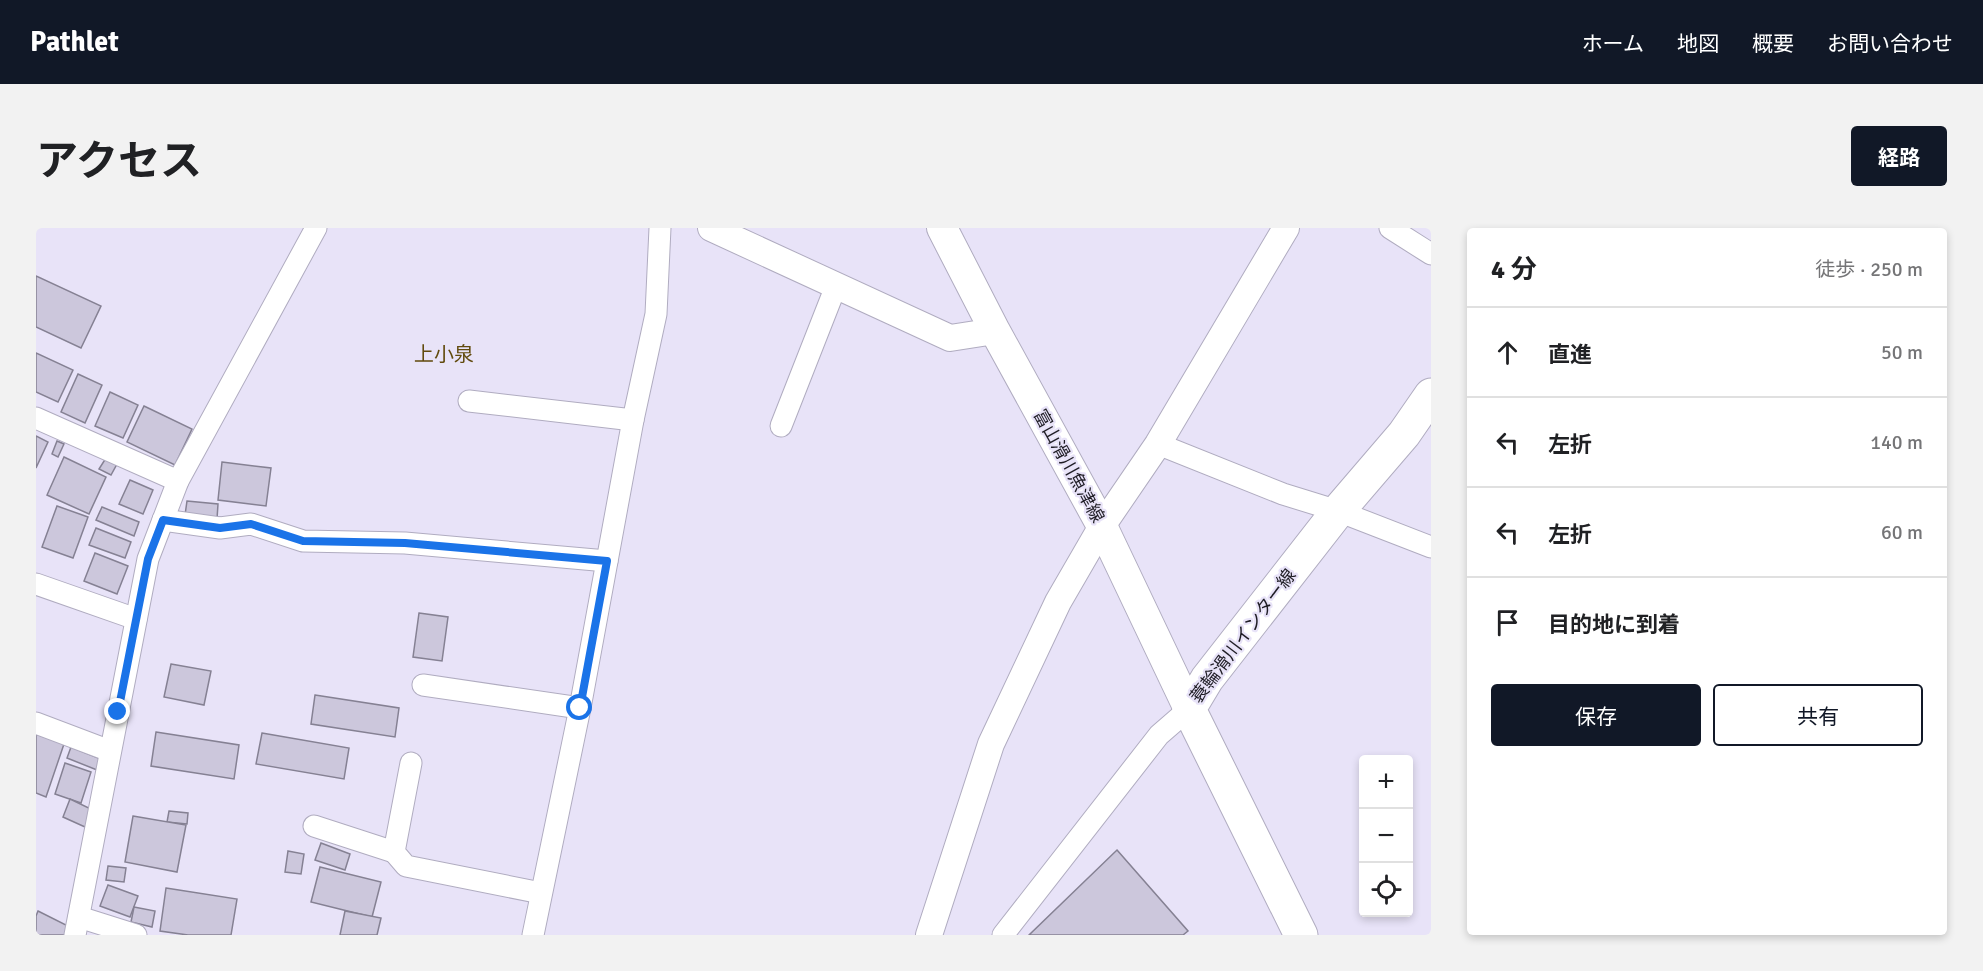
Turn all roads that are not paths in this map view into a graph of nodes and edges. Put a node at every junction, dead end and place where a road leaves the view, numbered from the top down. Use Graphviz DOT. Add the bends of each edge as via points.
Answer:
graph roads {
  1 [pos="316,228"];
  2 [pos="660,228"];
  3 [pos="711,228"];
  4 [pos="942,228"];
  5 [pos="1286,228"];
  6 [pos="1390,228"];
  7 [pos="1431,254"];
  8 [pos="836,286"];
  9 [pos="995,331"];
  10 [pos="1431,395"];
  11 [pos="469,401"];
  12 [pos="36,418"];
  13 [pos="633,420"];
  14 [pos="781,426"];
  15 [pos="1158,444"];
  16 [pos="178,481"];
  17 [pos="1338,511"];
  18 [pos="163,520"];
  19 [pos="1102,526"];
  20 [pos="1431,547"];
  21 [pos="607,561"];
  22 [pos="36,584"];
  23 [pos="136,620"];
  24 [pos="423,685"];
  25 [pos="580,708"];
  26 [pos="1189,709"];
  27 [pos="36,723"];
  28 [pos="110,752"];
  29 [pos="411,763"];
  30 [pos="314,826"];
  31 [pos="394,852"];
  32 [pos="541,893"];
  33 [pos="77,926"];
  34 [pos="933,933"];
  35 [pos="136,935"];
  36 [pos="533,935"];
  37 [pos="1002,935"];
  38 [pos="1301,935"];
  1 -- 16 [label="street"];
  2 -- 13 [label="street" via="656,314"];
  3 -- 8 [label="street"];
  4 -- 9 [label="main road, 富山滑川魚津線"];
  5 -- 15 [label="street"];
  6 -- 7 [label="street"];
  8 -- 9 [label="street" via="950,338"];
  8 -- 14 [label="street"];
  9 -- 19 [label="main road, 富山滑川魚津線"];
  10 -- 17 [label="main road, 蓑輪滑川インター線" via="1404,434"];
  11 -- 13 [label="street"];
  12 -- 16 [label="street"];
  13 -- 21 [label="street"];
  15 -- 17 [label="street" via="1283,494"];
  15 -- 19 [label="street"];
  16 -- 18 [label="street"];
  17 -- 20 [label="street"];
  17 -- 26 [label="main road, 蓑輪滑川インター線" via="1207,679"];
  18 -- 21 [label="street" via="220,528 251,524 303,541 405,543"];
  18 -- 23 [label="street" via="148,559"];
  19 -- 26 [label="main road, 富山滑川魚津線"];
  19 -- 34 [label="street" via="1058,602 992,744"];
  21 -- 25 [label="street"];
  22 -- 23 [label="street"];
  23 -- 28 [label="street"];
  24 -- 25 [label="street"];
  25 -- 32 [label="street"];
  26 -- 37 [label="street" via="1159,735"];
  26 -- 38 [label="main road, 蓑輪滑川インター線"];
  27 -- 28 [label="street"];
  28 -- 33 [label="street"];
  29 -- 31 [label="street"];
  30 -- 31 [label="street"];
  31 -- 32 [label="street" via="406,866"];
  32 -- 36 [label="street"];
  33 -- 35 [label="street"];
}
